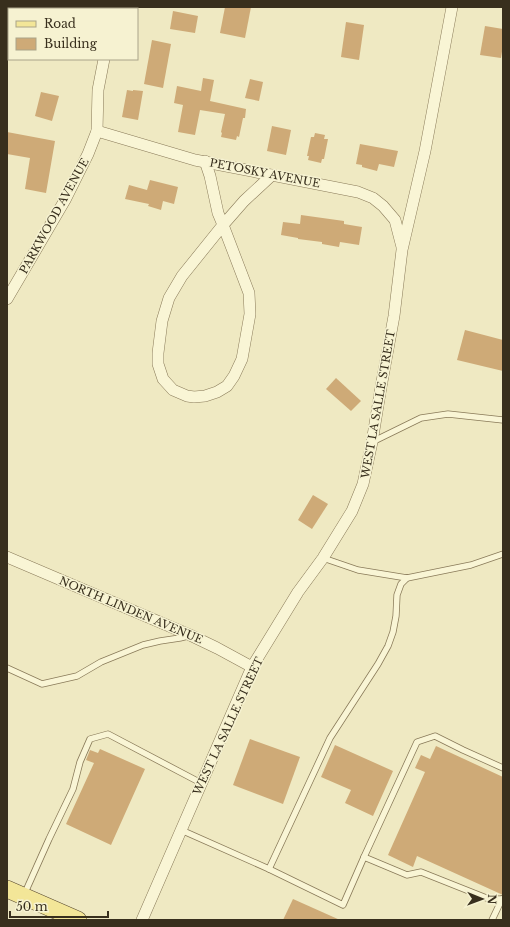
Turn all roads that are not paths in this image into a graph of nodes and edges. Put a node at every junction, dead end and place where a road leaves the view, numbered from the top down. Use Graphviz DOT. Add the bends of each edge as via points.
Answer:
graph roads {
  1 [pos="452,7"];
  2 [pos="104,60"];
  3 [pos="97,131"];
  4 [pos="205,161"];
  5 [pos="272,175"];
  6 [pos="223,224"];
  7 [pos="402,250"];
  8 [pos="7,299"];
  9 [pos="503,420"];
  10 [pos="372,442"];
  11 [pos="503,554"];
  12 [pos="7,557"];
  13 [pos="323,558"];
  14 [pos="408,578"];
  15 [pos="190,635"];
  16 [pos="252,667"];
  17 [pos="7,668"];
  18 [pos="503,768"];
  19 [pos="201,783"];
  20 [pos="181,830"];
  21 [pos="364,857"];
  22 [pos="269,870"];
  23 [pos="7,889"];
  24 [pos="24,896"];
  25 [pos="502,899"];
  26 [pos="78,920"];
  27 [pos="142,920"];
  28 [pos="492,920"];
  1 -- 7 [label="street, WEST LA SALLE STREET" via="425,151"];
  2 -- 3 [label="street, PARKWOOD AVENUE" via="98,90"];
  3 -- 4 [label="street, PETOSKY AVENUE"];
  3 -- 8 [label="street, PARKWOOD AVENUE" via="65,200"];
  4 -- 5 [label="street, PETOSKY AVENUE"];
  4 -- 6 [label="street"];
  5 -- 6 [label="street"];
  5 -- 7 [label="street, PETOSKY AVENUE" via="358,192 373,198 395,220"];
  6 -- 6 [label="street" via="249,293 250,314 242,359 227,386 205,396 187,396 173,390 163,379 158,364 162,321 169,298 182,276"];
  7 -- 10 [label="street, WEST LA SALLE STREET" via="394,316"];
  9 -- 10 [label="lane" via="448,414 421,418"];
  10 -- 13 [label="street, WEST LA SALLE STREET" via="363,484 352,511"];
  11 -- 14 [label="lane" via="471,565"];
  12 -- 15 [label="street, NORTH LINDEN AVENUE"];
  13 -- 14 [label="lane" via="358,570"];
  13 -- 16 [label="street, WEST LA SALLE STREET" via="298,592"];
  14 -- 22 [label="lane" via="401,584 397,595 393,632 388,646 330,738"];
  15 -- 16 [label="street, NORTH LINDEN AVENUE"];
  15 -- 17 [label="lane" via="143,645 101,662 77,676 42,684"];
  16 -- 19 [label="street, WEST LA SALLE STREET"];
  18 -- 21 [label="lane" via="434,736 417,742"];
  19 -- 20 [label="street, WEST LA SALLE STREET"];
  19 -- 24 [label="lane" via="108,734 90,739 80,762 73,789"];
  20 -- 22 [label="lane"];
  20 -- 27 [label="street, WEST LA SALLE STREET"];
  21 -- 22 [label="lane" via="343,905"];
  21 -- 25 [label="lane" via="407,875 421,872 489,900"];
  23 -- 24 [label="main road"];
  24 -- 26 [label="main road"];
  25 -- 28 [label="lane"];
}
